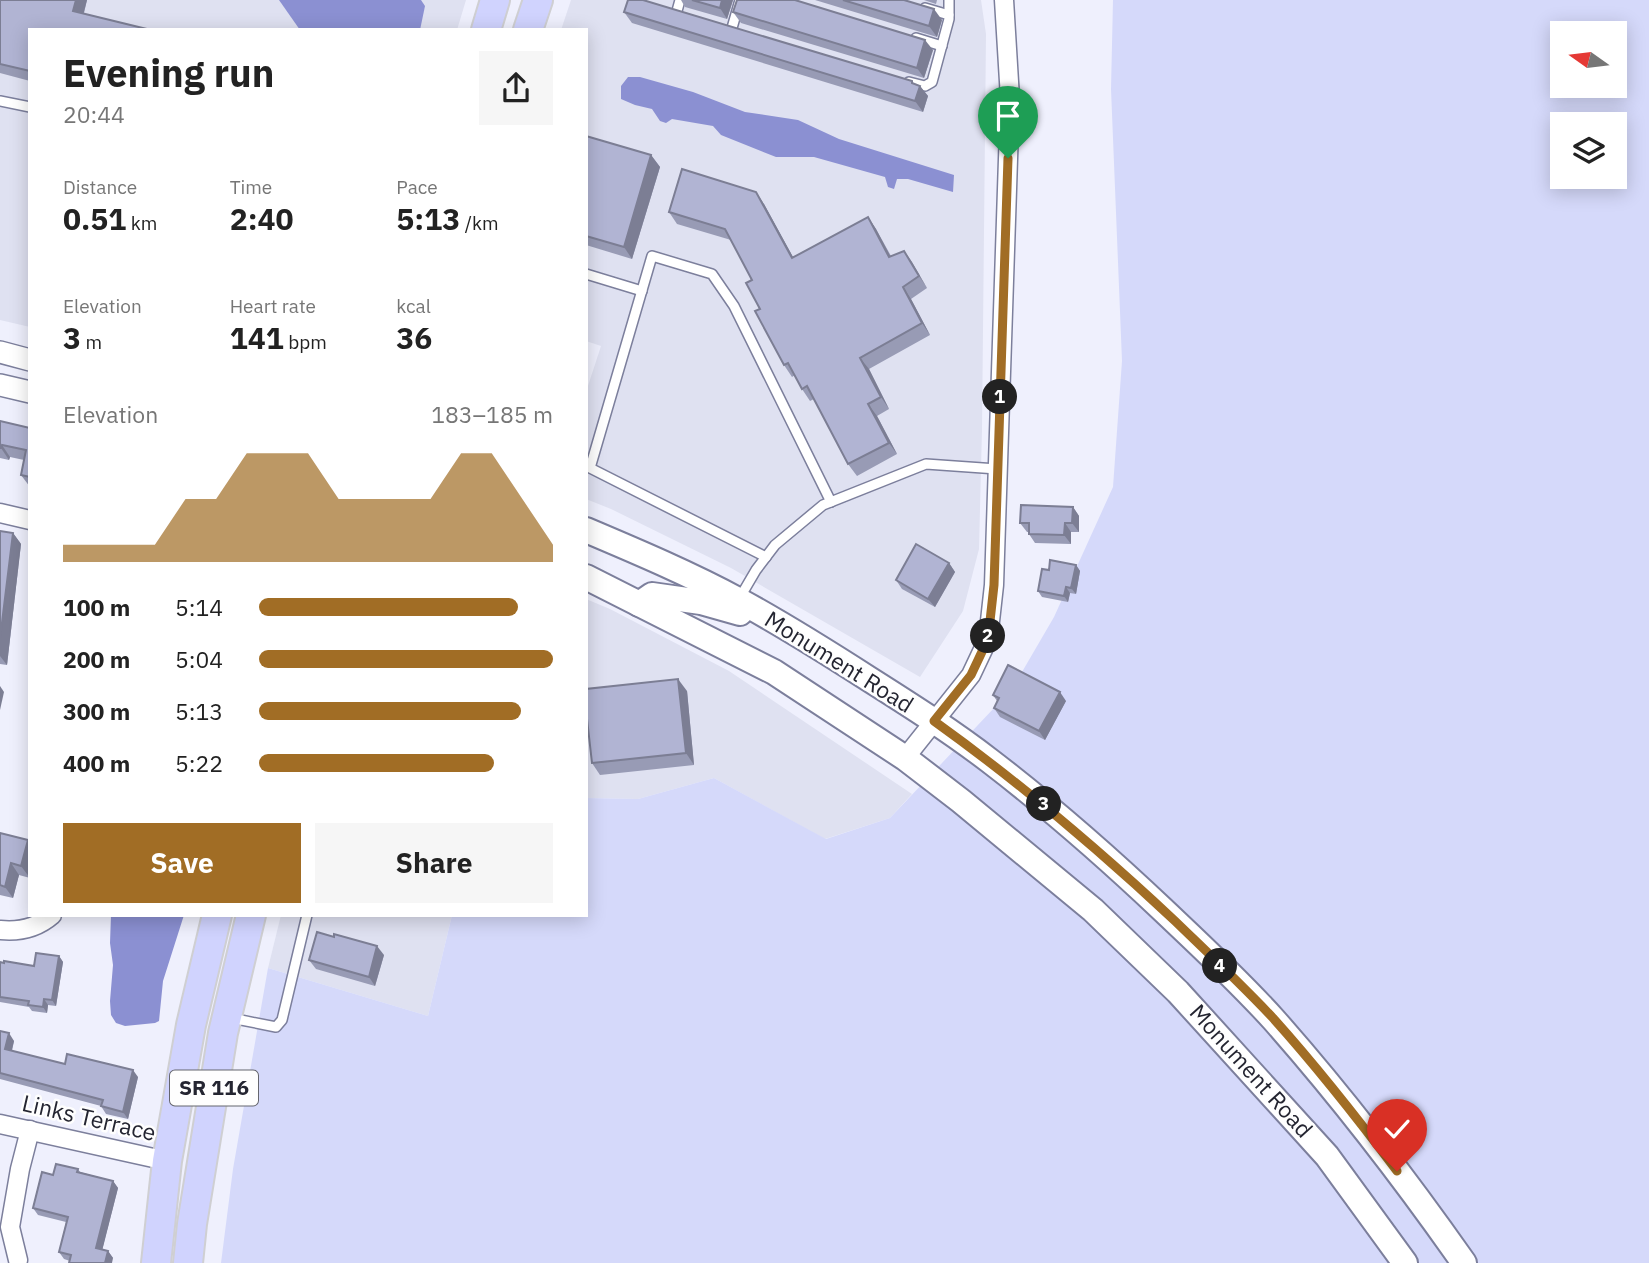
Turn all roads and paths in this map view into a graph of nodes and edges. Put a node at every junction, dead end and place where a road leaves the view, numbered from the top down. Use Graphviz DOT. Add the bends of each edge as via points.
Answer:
graph roads {
  1 [pos="495,0"];
  2 [pos="524,0"];
  3 [pos="538,0"];
  4 [pos="680,0"];
  5 [pos="740,0"];
  6 [pos="948,0"];
  7 [pos="1004,0"];
  8 [pos="912,4"];
  9 [pos="667,8"];
  10 [pos="677,11"];
  11 [pos="688,15"];
  12 [pos="949,15"];
  13 [pos="721,25"];
  14 [pos="487,28"];
  15 [pos="520,28"];
  16 [pos="529,28"];
  17 [pos="732,28"];
  18 [pos="744,32"];
  19 [pos="904,35"];
  20 [pos="942,46"];
  21 [pos="895,78"];
  22 [pos="0,101"];
  23 [pos="28,107"];
  24 [pos="588,275"];
  25 [pos="642,291"];
  26 [pos="0,352"];
  27 [pos="28,359"];
  28 [pos="0,385"];
  29 [pos="28,392"];
  30 [pos="997,469"];
  31 [pos="831,502"];
  32 [pos="0,513"];
  33 [pos="28,520"];
  34 [pos="588,531"];
  35 [pos="766,557"];
  36 [pos="588,578"];
  37 [pos="738,600"];
  38 [pos="639,604"];
  39 [pos="796,633"];
  40 [pos="934,721"];
  41 [pos="905,758"];
  42 [pos="50,917"];
  43 [pos="217,917"];
  44 [pos="229,917"];
  45 [pos="251,917"];
  46 [pos="307,917"];
  47 [pos="0,930"];
  48 [pos="227,1017"];
  49 [pos="191,1026"];
  50 [pos="0,1124"];
  51 [pos="30,1130"];
  52 [pos="167,1161"];
  53 [pos="192,1224"];
  54 [pos="18,1260"];
  55 [pos="156,1263"];
  56 [pos="188,1263"];
  57 [pos="1405,1263"];
  58 [pos="1464,1263"];
  1 -- 14 [label="main road"];
  2 -- 15 [label="street"];
  3 -- 16 [label="main road"];
  4 -- 10 [label="lane"];
  5 -- 17 [label="lane"];
  6 -- 12 [label="lane"];
  7 -- 30 [label="street" via="1010,98"];
  8 -- 12 [label="lane"];
  9 -- 10 [label="lane"];
  10 -- 11 [label="lane"];
  12 -- 20 [label="lane"];
  13 -- 17 [label="lane"];
  17 -- 18 [label="lane"];
  19 -- 20 [label="lane"];
  20 -- 21 [label="lane" via="929,85"];
  22 -- 23 [label="lane"];
  24 -- 25 [label="lane"];
  25 -- 31 [label="lane" via="652,256 712,274 734,306"];
  25 -- 35 [label="lane" via="590,468"];
  26 -- 27 [label="street"];
  28 -- 29 [label="street"];
  30 -- 31 [label="lane" via="926,464"];
  30 -- 40 [label="street" via="988,639 971,675"];
  31 -- 35 [label="lane"];
  32 -- 33 [label="street"];
  34 -- 37 [label="main road, Monument Road"];
  35 -- 37 [label="lane"];
  36 -- 38 [label="main road, Monument Road"];
  37 -- 39 [label="main road, Monument Road"];
  38 -- 39 [label="main road" via="652,595 701,602"];
  38 -- 41 [label="main road, Monument Road" via="774,673"];
  39 -- 40 [label="main road, Monument Road"];
  40 -- 41 [label="street"];
  40 -- 58 [label="main road, Monument Road" via="1049,808 1125,874 1273,1018 1363,1125"];
  41 -- 57 [label="main road, Monument Road" via="1093,910 1178,992 1327,1156"];
  42 -- 47 [label="street" via="36,926"];
  43 -- 49 [label="main road, SR 116"];
  44 -- 48 [label="main road" via="212,998"];
  45 -- 48 [label="main road, SR 116"];
  46 -- 48 [label="lane" via="282,1020 276,1027"];
  48 -- 53 [label="main road, SR 116"];
  49 -- 52 [label="main road, SR 116"];
  49 -- 53 [label="main road" via="204,1042 188,1173"];
  50 -- 51 [label="street, Links Terrace"];
  51 -- 52 [label="street, Links Terrace"];
  51 -- 54 [label="street" via="10,1227"];
  52 -- 55 [label="main road, SR 116"];
  53 -- 56 [label="main road, SR 116"];
}
